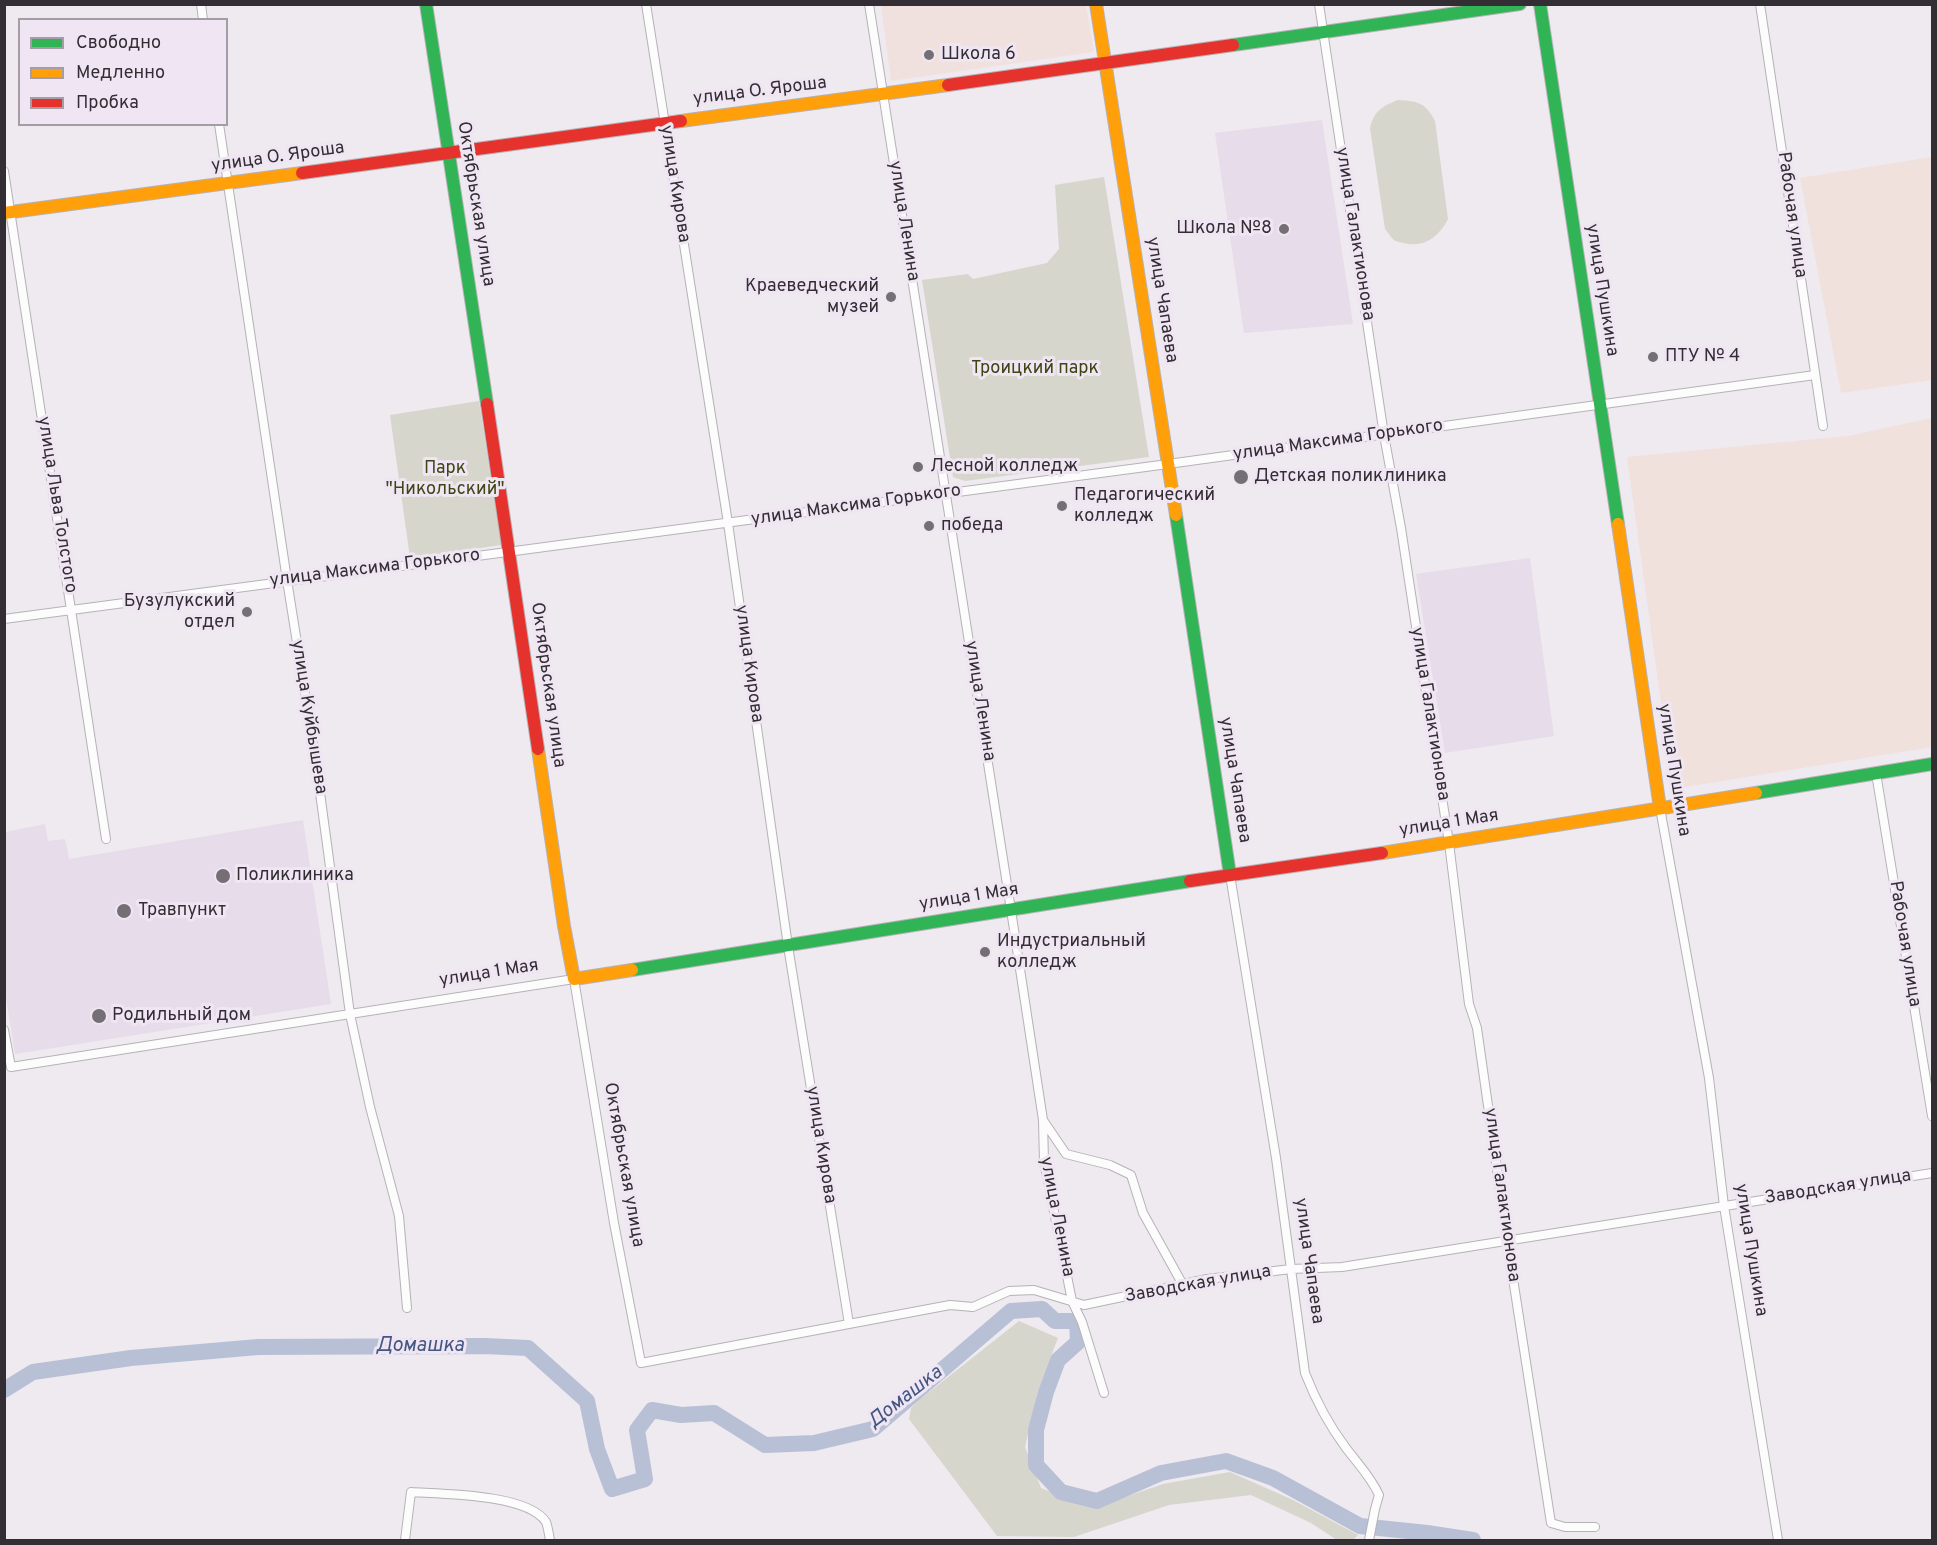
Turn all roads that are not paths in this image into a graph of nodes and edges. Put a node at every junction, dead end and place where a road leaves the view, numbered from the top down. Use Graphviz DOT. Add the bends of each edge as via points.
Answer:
graph roads {
  1 [pos="426,4"];
  2 [pos="646,4"];
  3 [pos="870,4"];
  4 [pos="1096,4"];
  5 [pos="1319,4"];
  6 [pos="1520,4"];
  7 [pos="1540,4"];
  8 [pos="1760,4"];
  9 [pos="1323,33"];
  10 [pos="1104,62"];
  11 [pos="883,94"];
  12 [pos="664,123"];
  13 [pos="219,126"];
  14 [pos="450,153"];
  15 [pos="4,171"];
  16 [pos="227,183"];
  17 [pos="8,212"];
  18 [pos="1815,375"];
  19 [pos="1600,405"];
  20 [pos="1823,426"];
  21 [pos="1384,435"];
  22 [pos="1168,464"];
  23 [pos="946,493"];
  24 [pos="728,523"];
  25 [pos="509,552"];
  26 [pos="287,580"];
  27 [pos="72,610"];
  28 [pos="4,619"];
  29 [pos="1932,764"];
  30 [pos="1876,773"];
  31 [pos="1660,808"];
  32 [pos="106,839"];
  33 [pos="1449,843"];
  34 [pos="1230,875"];
  35 [pos="1011,910"];
  36 [pos="788,945"];
  37 [pos="574,979"];
  38 [pos="350,1014"];
  39 [pos="4,1030"];
  40 [pos="1932,1116"];
  41 [pos="1043,1120"];
  42 [pos="1932,1173"];
  43 [pos="1724,1206"];
  44 [pos="1507,1240"];
  45 [pos="1291,1269"];
  46 [pos="1183,1285"];
  47 [pos="1072,1301"];
  48 [pos="407,1308"];
  49 [pos="849,1324"];
  50 [pos="647,1364"];
  51 [pos="1104,1393"];
  52 [pos="1595,1527"];
  53 [pos="1369,1537"];
  54 [pos="405,1540"];
  55 [pos="550,1540"];
  56 [pos="1778,1540"];
  1 -- 14 [label="main road, Октябрьская улица"];
  2 -- 12 [label="street, улица Кирова"];
  3 -- 11 [label="street, улица Ленина"];
  4 -- 10 [label="main road, улица Чапаева"];
  5 -- 9 [label="street, улица Галактионова"];
  6 -- 9 [label="main road, улица О. Яроша"];
  7 -- 19 [label="main road, улица Пушкина"];
  8 -- 18 [label="street, Рабочая улица"];
  9 -- 10 [label="main road, улица О. Яроша"];
  9 -- 21 [label="street, улица Галактионова"];
  10 -- 11 [label="main road, улица О. Яроша"];
  10 -- 22 [label="main road, улица Чапаева"];
  11 -- 12 [label="main road, улица О. Яроша"];
  11 -- 23 [label="street, улица Ленина"];
  12 -- 14 [label="main road, улица О. Яроша"];
  12 -- 24 [label="street, улица Кирова"];
  13 -- 16 [label="street, улица Куйбышева"];
  14 -- 16 [label="main road, улица О. Яроша"];
  14 -- 25 [label="main road, Октябрьская улица"];
  15 -- 17 [label="street, улица Льва Толстого"];
  16 -- 17 [label="main road, улица О. Яроша"];
  16 -- 26 [label="street, улица Куйбышева"];
  17 -- 27 [label="street, улица Льва Толстого"];
  18 -- 19 [label="street, улица Максима Горького"];
  18 -- 20 [label="street, Рабочая улица"];
  19 -- 21 [label="street, улица Максима Горького"];
  19 -- 31 [label="main road, улица Пушкина"];
  21 -- 22 [label="street, улица Максима Горького"];
  21 -- 33 [label="street, улица Галактионова"];
  22 -- 23 [label="street, улица Максима Горького"];
  22 -- 34 [label="main road, улица Чапаева"];
  23 -- 24 [label="street, улица Максима Горького"];
  23 -- 35 [label="street, улица Ленина"];
  24 -- 25 [label="street, улица Максима Горького"];
  24 -- 36 [label="street, улица Кирова"];
  25 -- 26 [label="street, улица Максима Горького"];
  25 -- 37 [label="main road, Октябрьская улица"];
  26 -- 27 [label="street, улица Максима Горького"];
  26 -- 38 [label="street, улица Куйбышева"];
  27 -- 28 [label="street, улица Максима Горького"];
  27 -- 32 [label="street, улица Льва Толстого"];
  29 -- 30 [label="main road, улица 1 Мая"];
  30 -- 31 [label="main road, улица 1 Мая"];
  30 -- 40 [label="street, Рабочая улица"];
  31 -- 33 [label="main road, улица 1 Мая"];
  31 -- 43 [label="street, улица Пушкина" via="1709,1078"];
  33 -- 34 [label="main road, улица 1 Мая"];
  33 -- 44 [label="street, улица Галактионова" via="1469,1004 1477,1028"];
  34 -- 35 [label="main road, улица 1 Мая"];
  34 -- 45 [label="street, улица Чапаева"];
  35 -- 36 [label="main road, улица 1 Мая"];
  35 -- 41 [label="street, улица Ленина"];
  36 -- 37 [label="main road, улица 1 Мая"];
  36 -- 49 [label="street, улица Кирова"];
  37 -- 38 [label="street, улица 1 Мая"];
  37 -- 50 [label="street, Октябрьская улица" via="614,1223 641,1363"];
  38 -- 39 [label="street, улица 1 Мая" via="10,1067"];
  38 -- 48 [label="street, улица Куйбышева" via="399,1216"];
  41 -- 46 [label="street" via="1066,1154 1131,1175 1143,1213"];
  41 -- 47 [label="street, улица Ленина" via="1044,1162"];
  42 -- 43 [label="street, Заводская улица"];
  43 -- 44 [label="street, Заводская улица"];
  43 -- 56 [label="street, улица Пушкина"];
  44 -- 45 [label="street, Заводская улица" via="1342,1267"];
  44 -- 52 [label="street, улица Галактионова" via="1551,1523"];
  45 -- 46 [label="street, Заводская улица"];
  45 -- 53 [label="street, улица Чапаева" via="1305,1373 1318,1405 1379,1495"];
  46 -- 47 [label="street, Заводская улица" via="1084,1305"];
  47 -- 49 [label="street, Заводская улица" via="1034,1290 1010,1291 973,1307 950,1305"];
  47 -- 51 [label="street, улица Ленина"];
  49 -- 50 [label="street, Заводская улица"];
  54 -- 55 [label="street" via="411,1492 493,1498 534,1511 546,1523"];
}
